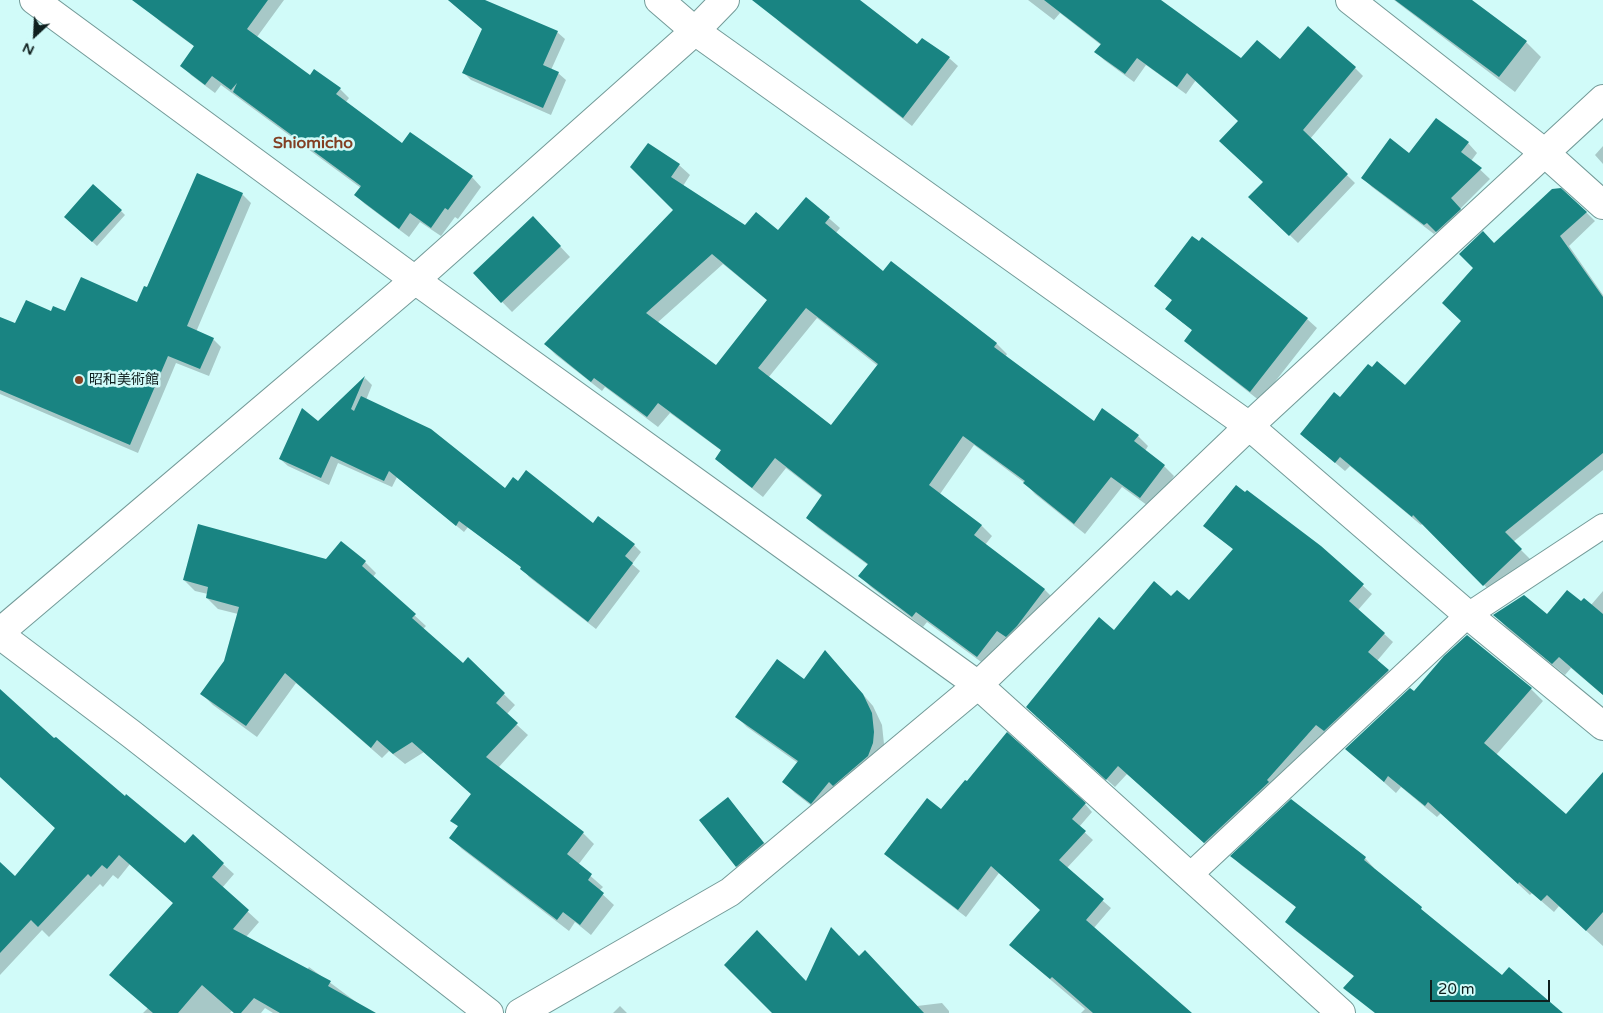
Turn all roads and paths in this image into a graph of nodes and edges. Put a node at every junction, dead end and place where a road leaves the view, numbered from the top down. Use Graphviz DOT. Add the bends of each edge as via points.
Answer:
graph roads {
  1 [pos="34,0"];
  2 [pos="659,0"];
  3 [pos="725,0"];
  4 [pos="1350,0"];
  5 [pos="694,31"];
  6 [pos="1603,100"];
  7 [pos="1545,154"];
  8 [pos="1603,205"];
  9 [pos="415,280"];
  10 [pos="1249,426"];
  11 [pos="1603,526"];
  12 [pos="1468,615"];
  13 [pos="0,633"];
  14 [pos="978,686"];
  15 [pos="1603,726"];
  16 [pos="1189,876"];
  17 [pos="1330,1010"];
  18 [pos="489,1013"];
  19 [pos="520,1013"];
  1 -- 9 [label="street"];
  2 -- 5 [label="street"];
  3 -- 5 [label="street"];
  4 -- 7 [label="street"];
  5 -- 9 [label="street"];
  5 -- 10 [label="street"];
  6 -- 7 [label="street"];
  7 -- 8 [label="street"];
  7 -- 10 [label="street"];
  9 -- 13 [label="street"];
  9 -- 14 [label="street"];
  10 -- 12 [label="street"];
  10 -- 14 [label="street"];
  11 -- 12 [label="lane"];
  12 -- 15 [label="street"];
  12 -- 16 [label="lane"];
  13 -- 18 [label="street"];
  14 -- 16 [label="street"];
  14 -- 19 [label="street" via="730,892"];
  16 -- 17 [label="street"];
}
